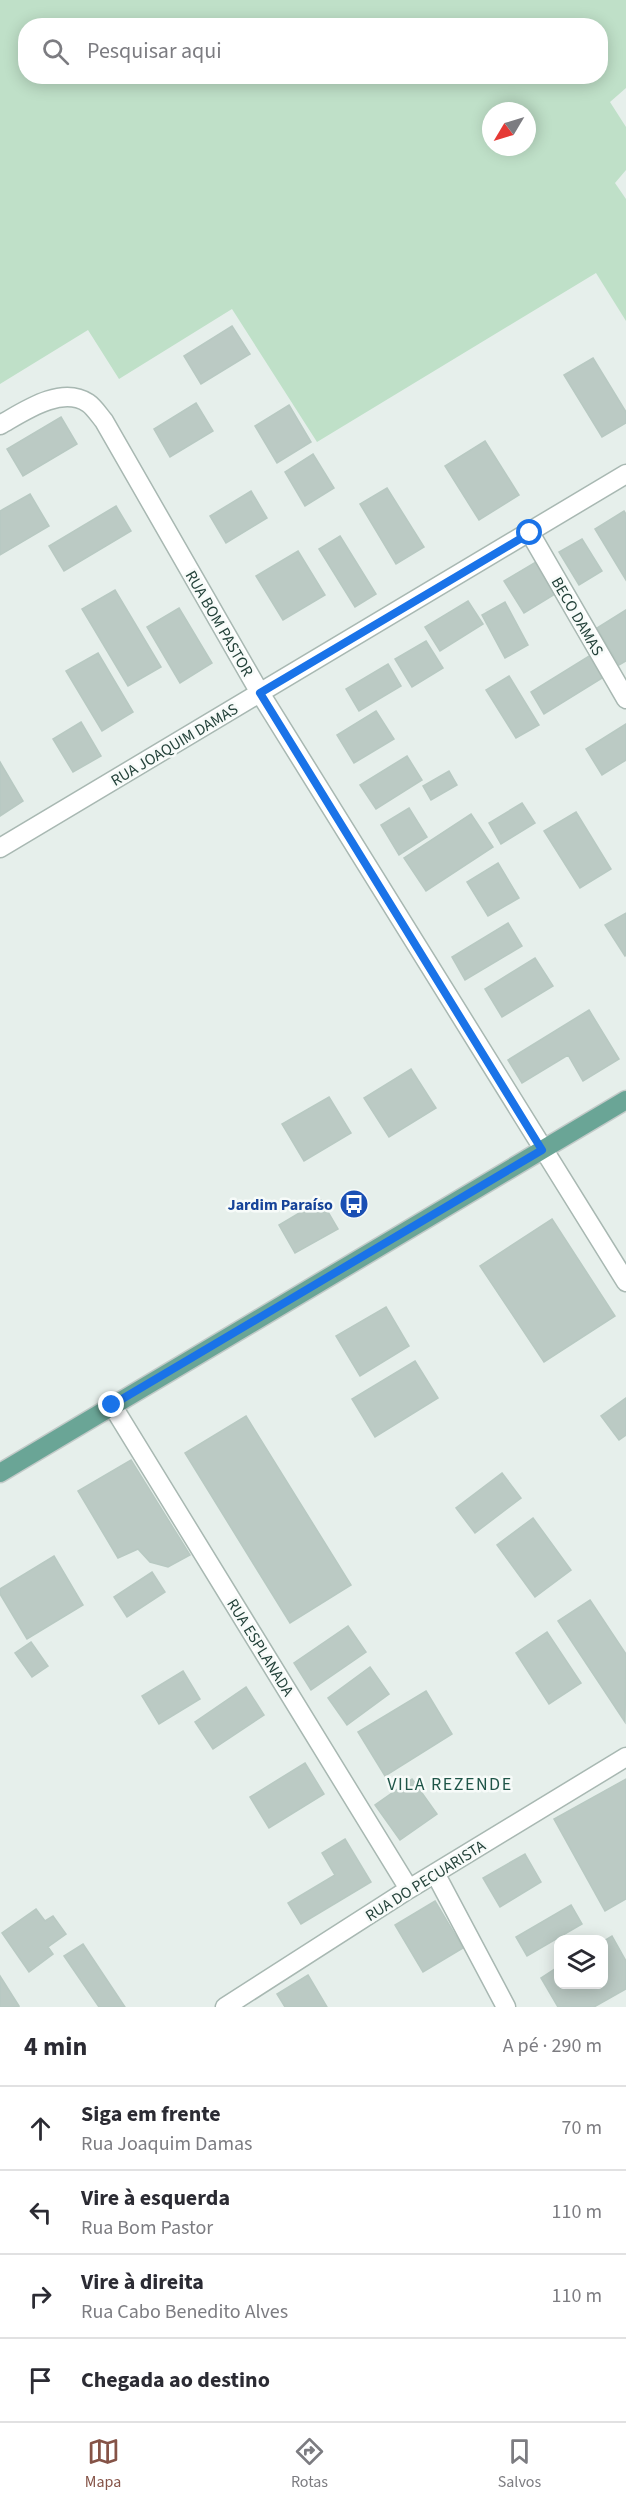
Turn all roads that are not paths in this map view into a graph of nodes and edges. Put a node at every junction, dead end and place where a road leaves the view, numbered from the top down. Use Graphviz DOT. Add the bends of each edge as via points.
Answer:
graph roads {
  1 [pos="0,425"];
  2 [pos="626,474"];
  3 [pos="530,533"];
  4 [pos="260,693"];
  5 [pos="626,699"];
  6 [pos="0,848"];
  7 [pos="626,1100"];
  8 [pos="542,1150"];
  9 [pos="626,1282"];
  10 [pos="112,1405"];
  11 [pos="0,1473"];
  12 [pos="626,1757"];
  13 [pos="435,1873"];
  14 [pos="409,1889"];
  15 [pos="225,2007"];
  16 [pos="506,2007"];
  1 -- 4 [label="street, RUA BOM PASTOR" via="55,399 75,397 89,404 104,421"];
  2 -- 3 [label="street, RUA JOAQUIM DAMAS"];
  3 -- 4 [label="street, RUA JOAQUIM DAMAS"];
  3 -- 5 [label="street, BECO DAMAS"];
  4 -- 6 [label="street, RUA JOAQUIM DAMAS"];
  4 -- 8 [label="street, RUA BOM PASTOR"];
  7 -- 8 [label="main road"];
  8 -- 9 [label="street, RUA BOM PASTOR"];
  8 -- 10 [label="main road"];
  10 -- 11 [label="main road"];
  10 -- 14 [label="street, RUA ESPLANADA"];
  12 -- 13 [label="street, RUA DO PECUARISTA"];
  13 -- 14 [label="street, RUA DO PECUARISTA"];
  13 -- 16 [label="street"];
  14 -- 15 [label="street, RUA DO PECUARISTA"];
}
